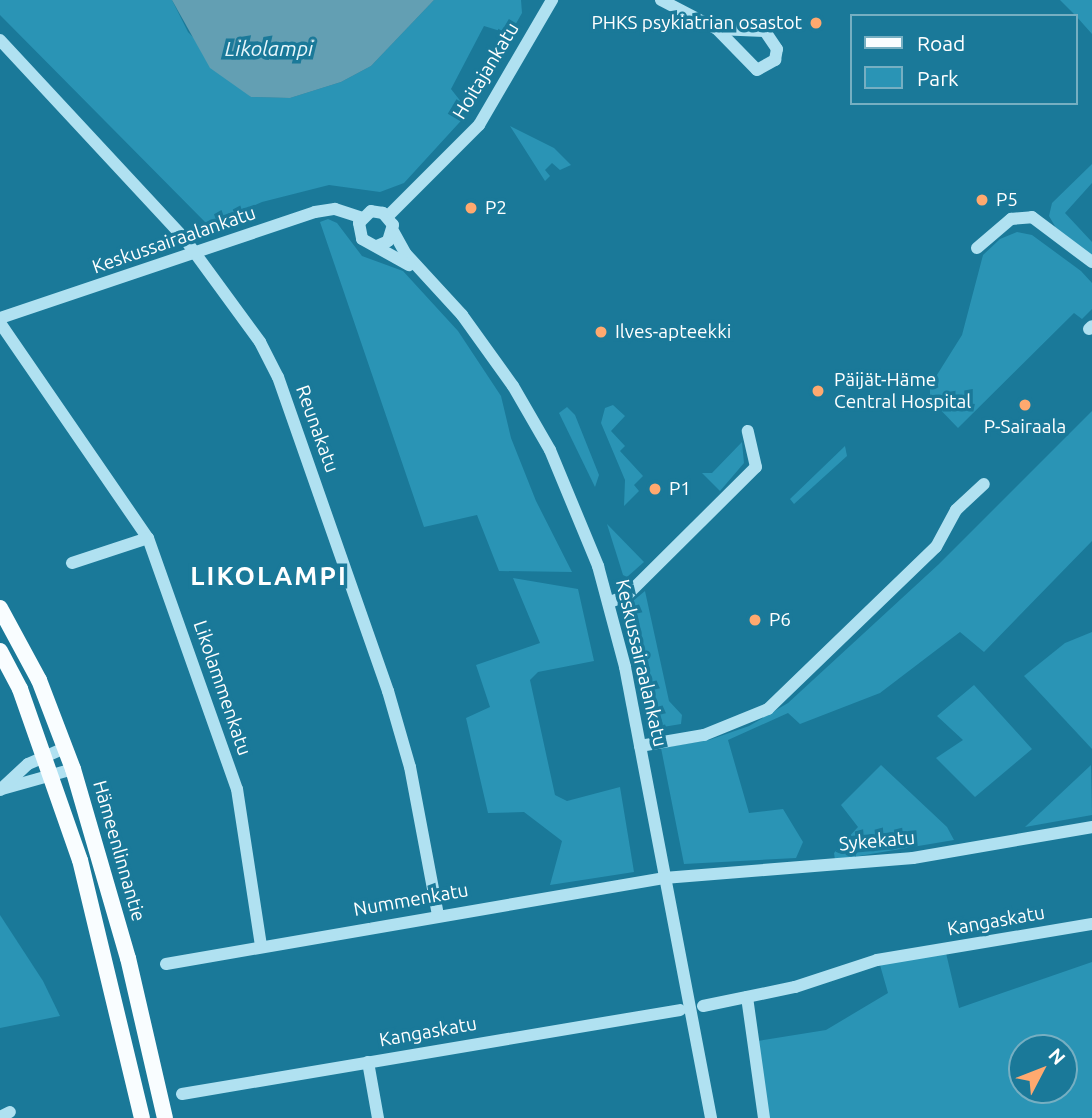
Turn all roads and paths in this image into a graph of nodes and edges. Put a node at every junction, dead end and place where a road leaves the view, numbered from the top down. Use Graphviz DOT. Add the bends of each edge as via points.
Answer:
graph roads {
  1 [pos="552,0"];
  2 [pos="662,0"];
  3 [pos="717,29"];
  4 [pos="0,40"];
  5 [pos="388,216"];
  6 [pos="362,218"];
  7 [pos="393,231"];
  8 [pos="377,246"];
  9 [pos="977,248"];
  10 [pos="195,252"];
  11 [pos="1092,262"];
  12 [pos="424,276"];
  13 [pos="0,320"];
  14 [pos="748,431"];
  15 [pos="982,481"];
  16 [pos="148,538"];
  17 [pos="72,563"];
  18 [pos="610,603"];
  19 [pos="0,608"];
  20 [pos="0,651"];
  21 [pos="640,746"];
  22 [pos="65,748"];
  23 [pos="44,756"];
  24 [pos="73,769"];
  25 [pos="51,776"];
  26 [pos="1,789"];
  27 [pos="1092,827"];
  28 [pos="664,878"];
  29 [pos="438,915"];
  30 [pos="1092,924"];
  31 [pos="261,945"];
  32 [pos="166,964"];
  33 [pos="747,997"];
  34 [pos="703,1006"];
  35 [pos="680,1010"];
  36 [pos="368,1062"];
  37 [pos="182,1094"];
  38 [pos="142,1118"];
  39 [pos="165,1118"];
  40 [pos="378,1118"];
  41 [pos="711,1118"];
  42 [pos="764,1118"];
  1 -- 5 [label="street, Hoitajankatu" via="479,125"];
  2 -- 3 [label="street"];
  3 -- 3 [label="street" via="757,70 775,60 777,48 765,31"];
  4 -- 10 [label="street, Reunakatu"];
  5 -- 6 [label="street" via="377,211"];
  5 -- 7 [label="street"];
  6 -- 8 [label="street" via="358,229 362,239"];
  6 -- 10 [label="street, Keskussairaalankatu" via="335,209 315,212"];
  7 -- 8 [label="street" via="388,241"];
  7 -- 12 [label="street, Keskussairaalankatu"];
  8 -- 12 [label="street"];
  9 -- 11 [label="street" via="1011,219 1032,216"];
  10 -- 13 [label="street, Keskussairaalankatu"];
  10 -- 29 [label="street, Reunakatu" via="260,342 278,377 388,691 410,767"];
  12 -- 18 [label="street, Keskussairaalankatu" via="478,335 536,425 576,507"];
  13 -- 16 [label="street, Likolammenkatu"];
  14 -- 18 [label="street" via="756,467 626,596"];
  15 -- 21 [label="street" via="936,547 768,709 704,735"];
  16 -- 17 [label="street"];
  16 -- 31 [label="street, Likolammenkatu" via="237,789"];
  18 -- 21 [label="street, Keskussairaalankatu"];
  19 -- 22 [label="main road, Hämeenlinnantie" via="39,680"];
  20 -- 23 [label="main road, Hämeenlinnantie" via="20,689"];
  21 -- 28 [label="street, Keskussairaalankatu"];
  22 -- 23 [label="street"];
  22 -- 24 [label="main road, Hämeenlinnantie"];
  23 -- 25 [label="main road, Hämeenlinnantie"];
  23 -- 26 [label="street"];
  24 -- 25 [label="street"];
  24 -- 39 [label="main road, Hämeenlinnantie" via="124,945"];
  25 -- 26 [label="street"];
  25 -- 38 [label="main road, Hämeenlinnantie" via="80,860"];
  27 -- 28 [label="street, Sykekatu" via="913,858"];
  28 -- 29 [label="street, Nummenkatu"];
  28 -- 41 [label="street, Keskussairaalankatu"];
  29 -- 31 [label="street, Nummenkatu"];
  30 -- 33 [label="street, Kangaskatu" via="877,960 795,987"];
  31 -- 32 [label="street, Nummenkatu"];
  33 -- 34 [label="street, Kangaskatu"];
  33 -- 42 [label="street"];
  35 -- 36 [label="street, Kangaskatu"];
  36 -- 37 [label="street, Kangaskatu"];
  36 -- 40 [label="street"];
}
